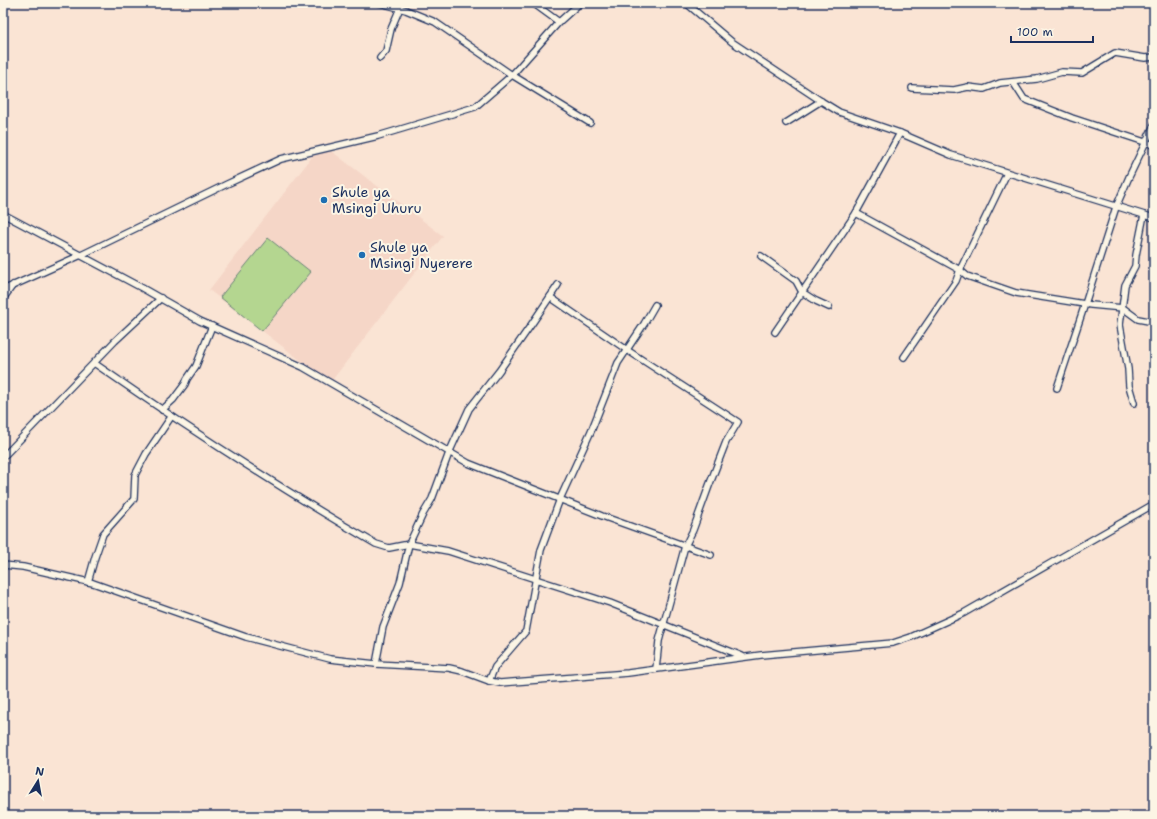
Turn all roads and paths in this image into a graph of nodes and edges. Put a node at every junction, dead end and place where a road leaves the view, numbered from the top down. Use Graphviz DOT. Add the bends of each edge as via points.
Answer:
graph roads {
  1 [pos="380,3"];
  2 [pos="534,3"];
  3 [pos="580,3"];
  4 [pos="686,3"];
  5 [pos="393,5"];
  6 [pos="400,8"];
  7 [pos="559,22"];
  8 [pos="1154,57"];
  9 [pos="380,58"];
  10 [pos="512,75"];
  11 [pos="1012,82"];
  12 [pos="912,88"];
  13 [pos="821,101"];
  14 [pos="590,123"];
  15 [pos="786,123"];
  16 [pos="1154,125"];
  17 [pos="900,133"];
  18 [pos="1146,142"];
  19 [pos="1154,145"];
  20 [pos="1007,173"];
  21 [pos="1116,207"];
  22 [pos="856,213"];
  23 [pos="3,214"];
  24 [pos="1144,215"];
  25 [pos="1154,218"];
  26 [pos="81,255"];
  27 [pos="761,256"];
  28 [pos="960,270"];
  29 [pos="13,285"];
  30 [pos="558,285"];
  31 [pos="3,290"];
  32 [pos="802,292"];
  33 [pos="550,297"];
  34 [pos="161,298"];
  35 [pos="3,299"];
  36 [pos="1085,304"];
  37 [pos="655,305"];
  38 [pos="829,308"];
  39 [pos="1123,308"];
  40 [pos="1154,322"];
  41 [pos="212,326"];
  42 [pos="775,332"];
  43 [pos="627,350"];
  44 [pos="904,357"];
  45 [pos="94,363"];
  46 [pos="1056,388"];
  47 [pos="1134,403"];
  48 [pos="162,410"];
  49 [pos="172,417"];
  50 [pos="449,453"];
  51 [pos="3,458"];
  52 [pos="560,499"];
  53 [pos="1154,504"];
  54 [pos="410,544"];
  55 [pos="685,546"];
  56 [pos="711,555"];
  57 [pos="3,565"];
  58 [pos="535,579"];
  59 [pos="88,582"];
  60 [pos="664,624"];
  61 [pos="743,657"];
  62 [pos="376,664"];
  63 [pos="656,669"];
  64 [pos="489,681"];
  1 -- 5 [label="street"];
  2 -- 7 [label="street"];
  3 -- 7 [label="street"];
  4 -- 13 [label="street" via="732,42"];
  5 -- 6 [label="street"];
  6 -- 9 [label="street" via="391,29 386,51"];
  6 -- 10 [label="street" via="435,22"];
  7 -- 10 [label="street"];
  8 -- 11 [label="street" via="1114,53 1082,73 1062,72"];
  10 -- 14 [label="street"];
  10 -- 26 [label="street" via="475,107 378,136 281,159"];
  11 -- 12 [label="street" via="984,89"];
  11 -- 18 [label="street" via="1024,99"];
  13 -- 15 [label="street"];
  13 -- 17 [label="street" via="839,112"];
  16 -- 18 [label="street"];
  17 -- 20 [label="street"];
  17 -- 22 [label="street"];
  18 -- 19 [label="street"];
  18 -- 21 [label="street"];
  20 -- 21 [label="street"];
  20 -- 28 [label="street"];
  21 -- 24 [label="street"];
  21 -- 36 [label="street"];
  22 -- 28 [label="street"];
  22 -- 32 [label="street"];
  23 -- 26 [label="street"];
  24 -- 25 [label="street"];
  24 -- 39 [label="street" via="1135,266 1125,286"];
  26 -- 29 [label="street"];
  26 -- 34 [label="street"];
  27 -- 32 [label="street" via="796,281"];
  28 -- 36 [label="street" via="966,276 1016,293"];
  28 -- 44 [label="street" via="956,281"];
  29 -- 31 [label="street"];
  29 -- 35 [label="street"];
  30 -- 33 [label="street"];
  32 -- 38 [label="street"];
  32 -- 42 [label="street"];
  33 -- 43 [label="street"];
  33 -- 50 [label="street" via="470,409"];
  34 -- 41 [label="street"];
  34 -- 45 [label="street"];
  36 -- 39 [label="street"];
  36 -- 46 [label="street"];
  37 -- 43 [label="street"];
  39 -- 40 [label="street" via="1138,318"];
  39 -- 47 [label="street" via="1120,325"];
  41 -- 48 [label="street" via="196,366 173,400"];
  41 -- 50 [label="street" via="303,367"];
  43 -- 52 [label="street" via="618,363"];
  43 -- 55 [label="street" via="738,422 726,442"];
  45 -- 48 [label="street"];
  45 -- 51 [label="street"];
  48 -- 49 [label="street"];
  49 -- 54 [label="street" via="282,488 376,544 389,548"];
  49 -- 59 [label="street" via="146,454 135,475 134,499 103,534"];
  50 -- 52 [label="street"];
  50 -- 54 [label="street" via="432,500"];
  52 -- 55 [label="street"];
  52 -- 58 [label="street" via="541,550"];
  53 -- 61 [label="street" via="964,613 911,637 893,642"];
  54 -- 58 [label="street" via="448,551"];
  54 -- 62 [label="street" via="400,583 383,627"];
  55 -- 56 [label="street"];
  55 -- 60 [label="street"];
  57 -- 59 [label="street"];
  58 -- 60 [label="street" via="610,603"];
  58 -- 64 [label="street" via="526,631 495,667"];
  59 -- 62 [label="street" via="246,637 330,659"];
  60 -- 61 [label="street"];
  60 -- 63 [label="street"];
  61 -- 63 [label="street"];
  62 -- 64 [label="street" via="449,668"];
  63 -- 64 [label="street" via="500,683"];
}
